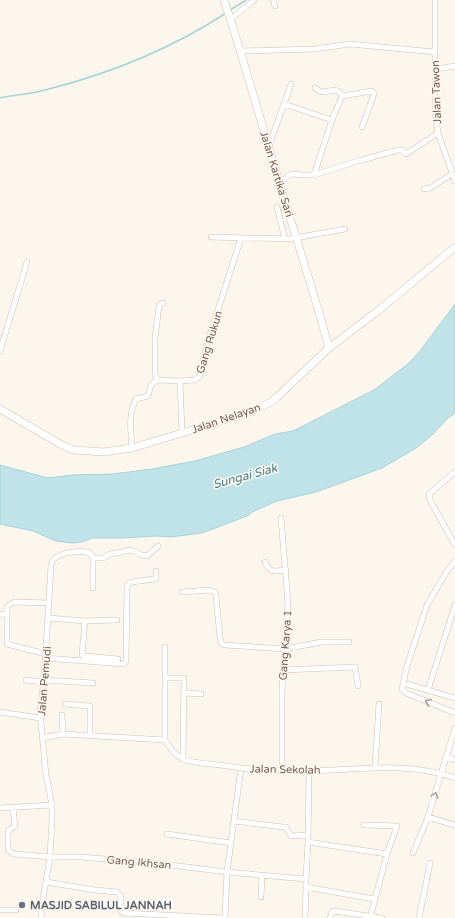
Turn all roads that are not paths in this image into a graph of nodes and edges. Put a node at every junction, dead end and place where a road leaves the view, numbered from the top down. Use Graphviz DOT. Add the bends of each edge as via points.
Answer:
graph roads {
  1 [pos="224,0"];
  2 [pos="254,0"];
  3 [pos="273,0"];
  4 [pos="436,0"];
  5 [pos="275,6"];
  6 [pos="231,19"];
  7 [pos="241,51"];
  8 [pos="435,52"];
  9 [pos="455,66"];
  10 [pos="436,69"];
  11 [pos="291,84"];
  12 [pos="315,88"];
  13 [pos="343,96"];
  14 [pos="284,104"];
  15 [pos="332,120"];
  16 [pos="362,127"];
  17 [pos="438,133"];
  18 [pos="269,146"];
  19 [pos="314,174"];
  20 [pos="452,174"];
  21 [pos="455,181"];
  22 [pos="279,183"];
  23 [pos="424,189"];
  24 [pos="277,207"];
  25 [pos="346,229"];
  26 [pos="211,237"];
  27 [pos="241,238"];
  28 [pos="291,239"];
  29 [pos="455,247"];
  30 [pos="27,262"];
  31 [pos="163,303"];
  32 [pos="329,348"];
  33 [pos="0,351"];
  34 [pos="157,380"];
  35 [pos="180,381"];
  36 [pos="0,409"];
  37 [pos="182,433"];
  38 [pos="132,448"];
  39 [pos="455,473"];
  40 [pos="281,518"];
  41 [pos="455,545"];
  42 [pos="158,546"];
  43 [pos="93,558"];
  44 [pos="455,561"];
  45 [pos="265,562"];
  46 [pos="286,570"];
  47 [pos="156,571"];
  48 [pos="93,588"];
  49 [pos="182,592"];
  50 [pos="49,603"];
  51 [pos="455,605"];
  52 [pos="0,614"];
  53 [pos="6,616"];
  54 [pos="49,618"];
  55 [pos="117,620"];
  56 [pos="85,621"];
  57 [pos="348,642"];
  58 [pos="165,647"];
  59 [pos="285,649"];
  60 [pos="45,656"];
  61 [pos="118,659"];
  62 [pos="283,670"];
  63 [pos="165,678"];
  64 [pos="26,680"];
  65 [pos="44,681"];
  66 [pos="403,682"];
  67 [pos="93,683"];
  68 [pos="358,686"];
  69 [pos="428,690"];
  70 [pos="184,693"];
  71 [pos="201,694"];
  72 [pos="455,698"];
  73 [pos="65,704"];
  74 [pos="379,704"];
  75 [pos="0,712"];
  76 [pos="455,713"];
  77 [pos="62,715"];
  78 [pos="40,718"];
  79 [pos="455,728"];
  80 [pos="63,734"];
  81 [pos="90,736"];
  82 [pos="42,738"];
  83 [pos="165,740"];
  84 [pos="446,757"];
  85 [pos="184,760"];
  86 [pos="455,760"];
  87 [pos="375,767"];
  88 [pos="241,768"];
  89 [pos="282,771"];
  90 [pos="309,771"];
  91 [pos="441,773"];
  92 [pos="455,776"];
  93 [pos="52,805"];
  94 [pos="14,807"];
  95 [pos="0,808"];
  96 [pos="428,817"];
  97 [pos="234,821"];
  98 [pos="364,825"];
  99 [pos="455,825"];
  100 [pos="167,834"];
  101 [pos="308,835"];
  102 [pos="308,842"];
  103 [pos="231,843"];
  104 [pos="413,853"];
  105 [pos="387,854"];
  106 [pos="50,857"];
  107 [pos="430,863"];
  108 [pos="227,872"];
  109 [pos="262,876"];
  110 [pos="306,879"];
  111 [pos="46,882"];
  112 [pos="306,886"];
  113 [pos="261,896"];
  114 [pos="374,899"];
  115 [pos="0,910"];
  116 [pos="16,910"];
  117 [pos="370,917"];
  118 [pos="41,918"];
  119 [pos="224,918"];
  120 [pos="305,918"];
  121 [pos="330,918"];
  122 [pos="382,918"];
  123 [pos="418,918"];
  1 -- 6 [label="main road, Jalan Kartika Sari"];
  2 -- 6 [label="street"];
  3 -- 5 [label="street"];
  4 -- 8 [label="street, Jalan Tawon"];
  6 -- 7 [label="main road, Jalan Kartika Sari"];
  7 -- 8 [label="street" via="315,49 350,44"];
  7 -- 18 [label="main road, Jalan Kartika Sari"];
  8 -- 10 [label="street, Jalan Tawon"];
  9 -- 10 [label="street"];
  10 -- 17 [label="street, Jalan Tawon" via="435,112"];
  11 -- 14 [label="street"];
  12 -- 13 [label="street" via="321,92 339,90"];
  13 -- 15 [label="street"];
  13 -- 16 [label="street" via="373,92"];
  14 -- 15 [label="street"];
  14 -- 18 [label="street"];
  15 -- 19 [label="street"];
  17 -- 19 [label="street" via="406,154 398,150"];
  17 -- 20 [label="street, Jalan Tawon"];
  18 -- 22 [label="main road, Jalan Kartika Sari"];
  19 -- 22 [label="street" via="292,174"];
  20 -- 21 [label="street, Jalan Tawon"];
  20 -- 23 [label="street"];
  22 -- 28 [label="main road, Jalan Kartika Sari"];
  24 -- 28 [label="street"];
  25 -- 28 [label="street"];
  26 -- 27 [label="street"];
  27 -- 28 [label="street"];
  27 -- 35 [label="street, Gang Rukun" via="207,344 200,376 195,380"];
  28 -- 32 [label="main road, Jalan Kartika Sari" via="317,304"];
  29 -- 32 [label="main road, Jalan Nelayan"];
  30 -- 33 [label="street"];
  31 -- 34 [label="street" via="159,305 155,338"];
  32 -- 37 [label="main road, Jalan Nelayan" via="271,402 250,412"];
  34 -- 35 [label="street"];
  34 -- 38 [label="street" via="151,385 148,396 136,399 133,404"];
  35 -- 37 [label="street"];
  36 -- 38 [label="main road, Jalan Nelayan" via="74,450 104,452"];
  37 -- 38 [label="main road, Jalan Nelayan"];
  39 -- 41 [label="street" via="429,494"];
  40 -- 46 [label="street, Gang Karya 1"];
  42 -- 43 [label="street, Jalan Pemudi" via="147,556 128,550 103,558"];
  43 -- 48 [label="street"];
  43 -- 50 [label="street, Jalan Pemudi" via="90,553 85,552 61,554 53,560"];
  44 -- 66 [label="street" via="427,605"];
  45 -- 46 [label="street" via="271,570"];
  46 -- 59 [label="street, Gang Karya 1" via="288,603"];
  47 -- 60 [label="street" via="154,579 127,585 124,664"];
  49 -- 59 [label="street" via="215,592 222,644"];
  50 -- 53 [label="street" via="12,603 7,607"];
  50 -- 54 [label="street, Jalan Pemudi"];
  51 -- 69 [label="street"];
  52 -- 53 [label="street"];
  53 -- 60 [label="street" via="7,644"];
  54 -- 56 [label="street"];
  54 -- 60 [label="street, Jalan Pemudi"];
  55 -- 56 [label="street"];
  56 -- 61 [label="street" via="82,654"];
  57 -- 59 [label="street" via="321,642"];
  58 -- 63 [label="street"];
  59 -- 62 [label="street, Gang Karya 1"];
  60 -- 65 [label="street, Jalan Pemudi"];
  62 -- 68 [label="street" via="355,667"];
  62 -- 89 [label="street, Gang Karya 1"];
  63 -- 70 [label="street" via="184,678"];
  63 -- 83 [label="street"];
  64 -- 65 [label="street"];
  65 -- 67 [label="street"];
  65 -- 78 [label="street, Jalan Pemudi"];
  66 -- 69 [label="street"];
  76 -- 66 [label="street, one-way" via="406,693 402,689"];
  69 -- 72 [label="street"];
  70 -- 71 [label="street"];
  70 -- 85 [label="street"];
  73 -- 81 [label="street" via="90,706"];
  74 -- 87 [label="street"];
  75 -- 78 [label="street"];
  77 -- 80 [label="street"];
  78 -- 82 [label="street, Jalan Pemudi"];
  79 -- 84 [label="street"];
  80 -- 81 [label="street"];
  80 -- 82 [label="street"];
  81 -- 83 [label="street"];
  82 -- 93 [label="street, Jalan Pemudi"];
  83 -- 85 [label="street" via="175,754"];
  84 -- 86 [label="street"];
  84 -- 91 [label="street"];
  85 -- 88 [label="street"];
  87 -- 90 [label="street, Jalan Sekolah"];
  87 -- 91 [label="street, Jalan Sekolah" via="412,768"];
  88 -- 89 [label="street, Jalan Sekolah"];
  88 -- 97 [label="street, Jalan Sekolah"];
  89 -- 90 [label="street, Jalan Sekolah"];
  90 -- 101 [label="street"];
  91 -- 92 [label="street, Jalan Sekolah"];
  96 -- 91 [label="street, one-way"];
  93 -- 94 [label="street"];
  93 -- 106 [label="street, Jalan Pemudi"];
  94 -- 95 [label="street"];
  94 -- 106 [label="street, Gang Ikhsan" via="15,826 9,830 8,850 14,854"];
  96 -- 99 [label="street"];
  96 -- 104 [label="street"];
  97 -- 101 [label="street" via="286,827 291,836"];
  97 -- 103 [label="street, Jalan Sekolah"];
  98 -- 105 [label="street" via="397,826"];
  100 -- 103 [label="street"];
  101 -- 102 [label="street"];
  102 -- 105 [label="street"];
  102 -- 110 [label="street"];
  103 -- 108 [label="street, Jalan Sekolah"];
  105 -- 114 [label="street"];
  106 -- 108 [label="street, Gang Ikhsan" via="155,863"];
  106 -- 111 [label="street, Jalan Pemudi"];
  107 -- 123 [label="street"];
  108 -- 109 [label="street, Gang Ikhsan"];
  108 -- 119 [label="street, Jalan Sekolah"];
  109 -- 110 [label="street, Gang Ikhsan"];
  109 -- 113 [label="street"];
  110 -- 112 [label="street"];
  111 -- 118 [label="street, Jalan Pemudi"];
  111 -- 119 [label="street" via="117,892 121,896 120,908 124,913"];
  112 -- 114 [label="street"];
  112 -- 120 [label="street"];
  114 -- 117 [label="street"];
  115 -- 116 [label="street"];
  117 -- 121 [label="street" via="334,911"];
  117 -- 122 [label="street"];
}
